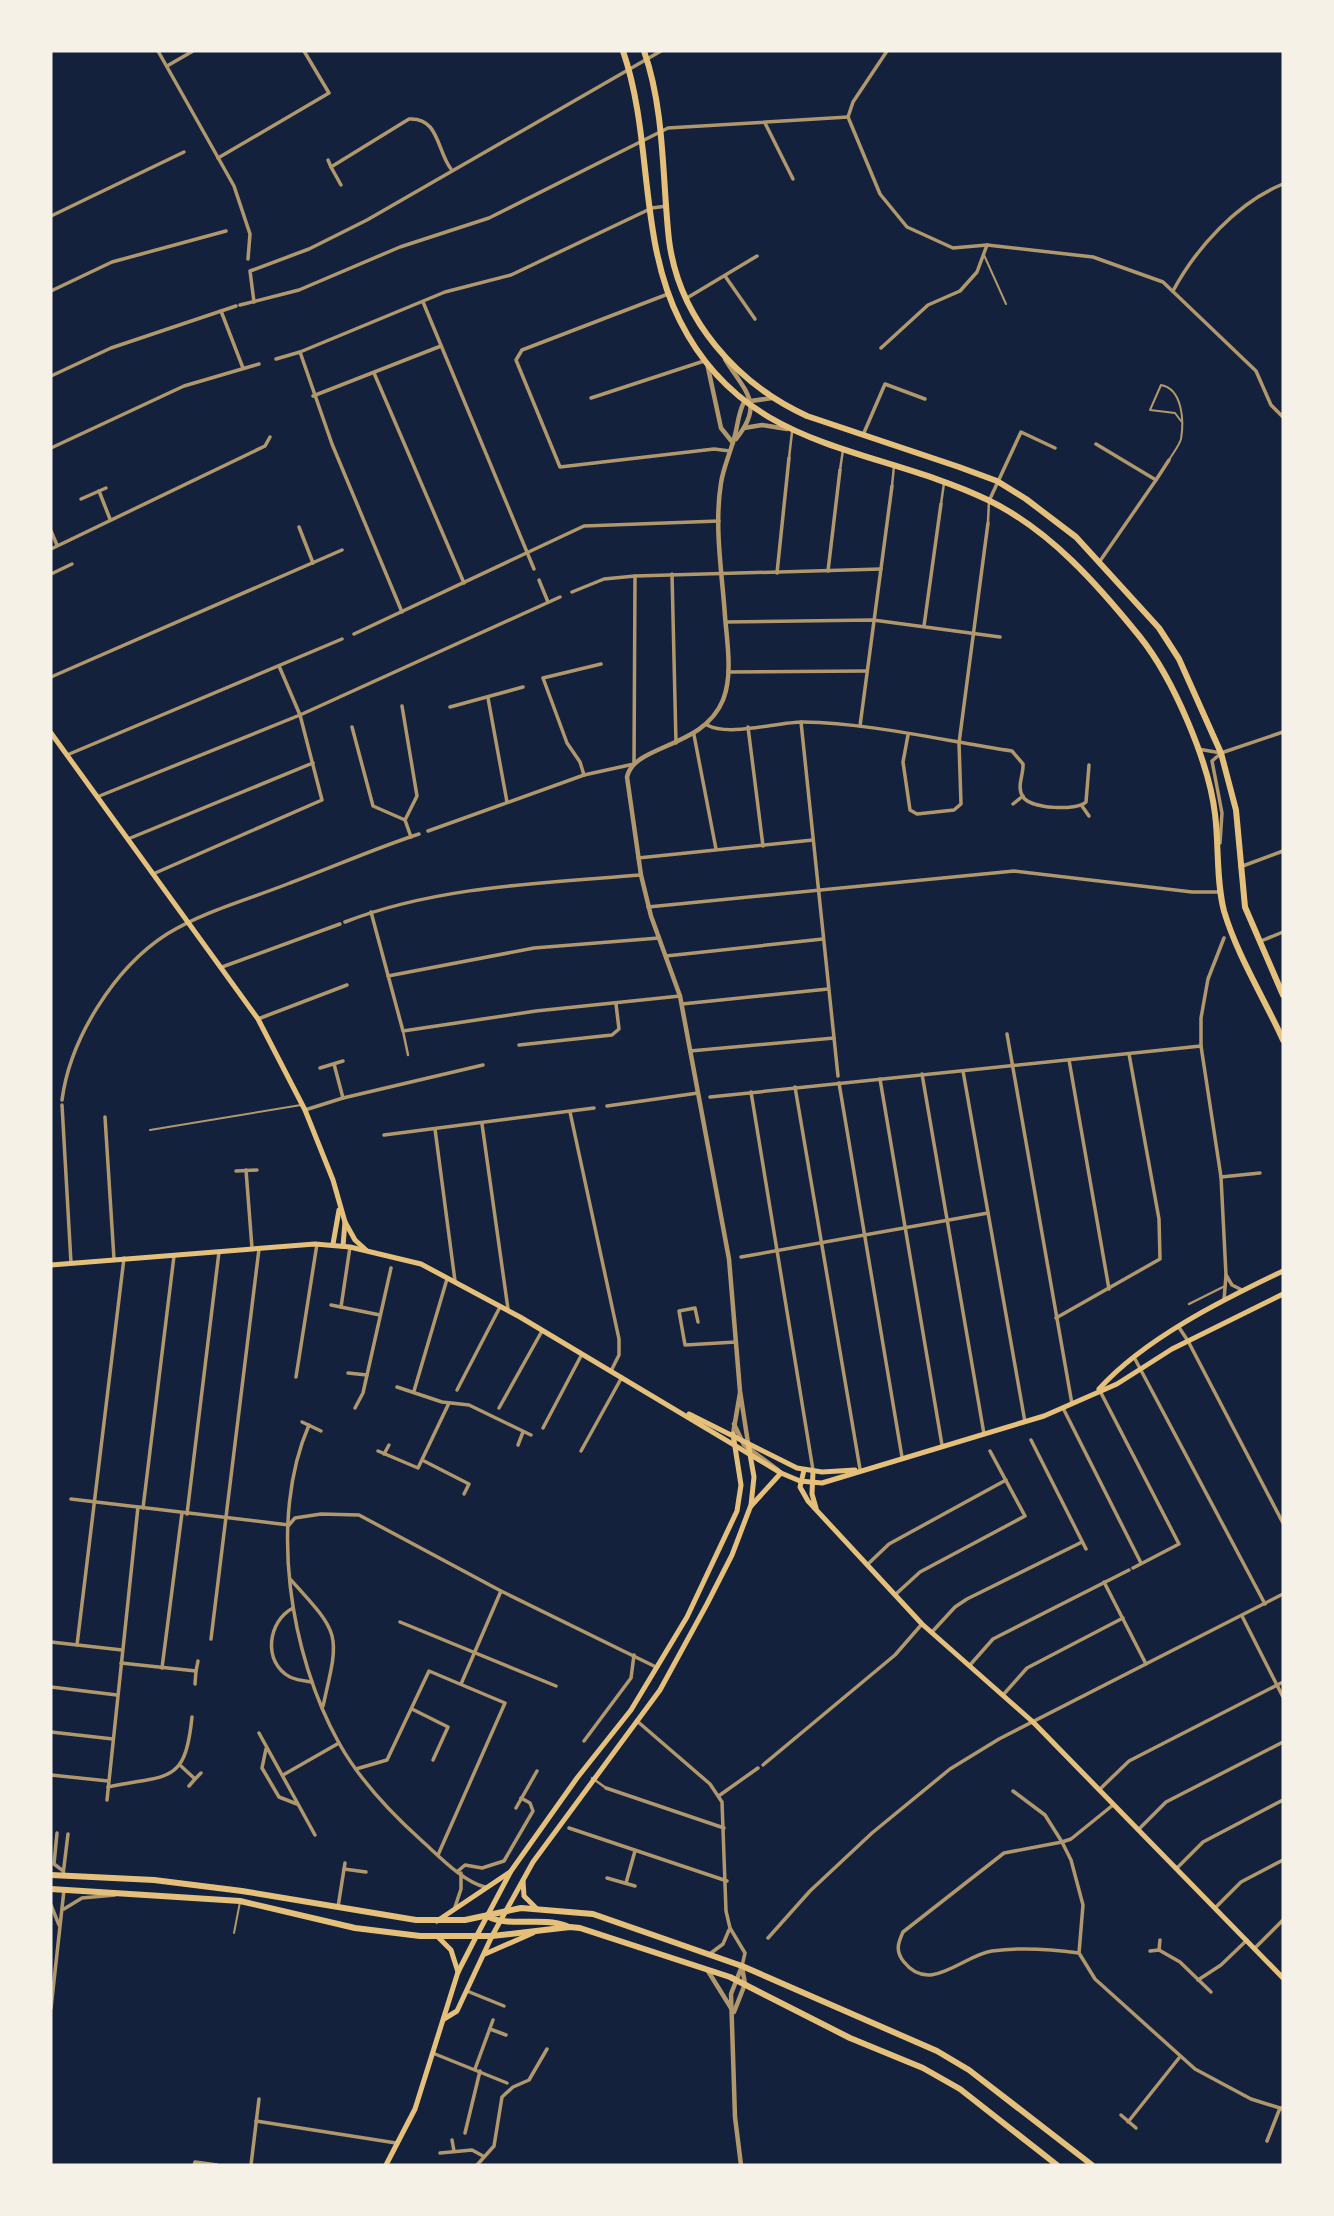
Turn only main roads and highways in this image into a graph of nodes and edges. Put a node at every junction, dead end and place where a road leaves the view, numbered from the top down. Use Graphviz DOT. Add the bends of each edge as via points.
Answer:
graph roads {
  1 [pos="623,51"];
  2 [pos="644,51"];
  3 [pos="51,733"];
  4 [pos="1283,995"];
  5 [pos="1283,1040"];
  6 [pos="340,1209"];
  7 [pos="345,1222"];
  8 [pos="332,1244"];
  9 [pos="347,1246"];
  10 [pos="366,1250"];
  11 [pos="51,1265"];
  12 [pos="1283,1271"];
  13 [pos="1283,1294"];
  14 [pos="1099,1389"];
  15 [pos="679,1410"];
  16 [pos="733,1434"];
  17 [pos="748,1445"];
  18 [pos="735,1447"];
  19 [pos="749,1455"];
  20 [pos="860,1469"];
  21 [pos="804,1470"];
  22 [pos="813,1472"];
  23 [pos="781,1473"];
  24 [pos="800,1480"];
  25 [pos="812,1482"];
  26 [pos="751,1506"];
  27 [pos="818,1511"];
  28 [pos="538,1833"];
  29 [pos="548,1840"];
  30 [pos="511,1871"];
  31 [pos="62,1873"];
  32 [pos="51,1875"];
  33 [pos="523,1878"];
  34 [pos="208,1887"];
  35 [pos="51,1889"];
  36 [pos="64,1890"];
  37 [pos="240,1901"];
  38 [pos="537,1909"];
  39 [pos="505,1910"];
  40 [pos="487,1916"];
  41 [pos="500,1920"];
  42 [pos="437,1921"];
  43 [pos="570,1927"];
  44 [pos="540,1930"];
  45 [pos="492,1936"];
  46 [pos="438,1937"];
  47 [pos="476,1937"];
  48 [pos="484,1955"];
  49 [pos="458,1972"];
  50 [pos="1283,1978"];
  51 [pos="444,2019"];
  52 [pos="386,2165"];
  53 [pos="1057,2165"];
  54 [pos="1092,2165"];
  1 -- 5 [label="highway" via="642,141 659,266 681,323 706,361 752,408 790,431 989,500 1026,522 1062,551 1124,617 1160,664 1198,749 1215,811 1221,892 1233,933"];
  2 -- 4 [label="highway" via="660,132 673,259 697,321 720,352 772,398 807,416 997,481 1052,517 1100,561 1169,643 1220,753 1236,810 1245,907"];
  3 -- 6 [label="main road" via="258,1019 303,1108"];
  6 -- 7 [label="main road"];
  6 -- 8 [label="main road"];
  7 -- 9 [label="main road"];
  7 -- 10 [label="main road"];
  8 -- 9 [label="main road"];
  8 -- 11 [label="main road"];
  9 -- 10 [label="main road"];
  10 -- 15 [label="main road" via="421,1264 455,1281"];
  12 -- 14 [label="main road" via="1178,1326"];
  13 -- 14 [label="main road" via="1188,1341 1118,1384"];
  14 -- 20 [label="main road" via="1024,1422"];
  15 -- 16 [label="main road"];
  15 -- 18 [label="main road"];
  16 -- 17 [label="main road"];
  16 -- 18 [label="main road"];
  17 -- 19 [label="main road"];
  17 -- 21 [label="main road"];
  18 -- 19 [label="main road"];
  18 -- 28 [label="main road" via="741,1485 737,1511 703,1586 631,1710"];
  19 -- 23 [label="main road"];
  19 -- 26 [label="main road" via="754,1477"];
  20 -- 22 [label="main road"];
  20 -- 25 [label="main road" via="835,1481"];
  21 -- 22 [label="main road"];
  21 -- 24 [label="main road"];
  22 -- 25 [label="main road"];
  23 -- 24 [label="main road"];
  23 -- 26 [label="main road"];
  24 -- 25 [label="main road"];
  24 -- 27 [label="main road" via="804,1495"];
  25 -- 27 [label="main road"];
  26 -- 29 [label="main road" via="732,1555 669,1674"];
  27 -- 50 [label="main road" via="922,1624 1033,1722"];
  28 -- 29 [label="main road"];
  28 -- 30 [label="main road"];
  29 -- 33 [label="main road"];
  30 -- 40 [label="main road"];
  30 -- 42 [label="main road"];
  31 -- 32 [label="highway"];
  31 -- 34 [label="highway"];
  31 -- 36 [label="highway"];
  33 -- 38 [label="main road" via="524,1896"];
  33 -- 39 [label="main road"];
  34 -- 37 [label="highway" via="241,1894"];
  34 -- 42 [label="highway"];
  35 -- 36 [label="highway"];
  36 -- 37 [label="highway"];
  37 -- 46 [label="highway" via="355,1928"];
  38 -- 39 [label="highway"];
  38 -- 54 [label="highway" via="593,1914 710,1954 937,2050"];
  39 -- 40 [label="highway"];
  39 -- 41 [label="main road"];
  40 -- 41 [label="highway"];
  40 -- 42 [label="highway"];
  40 -- 47 [label="main road"];
  41 -- 43 [label="highway" via="550,1919"];
  41 -- 45 [label="main road"];
  43 -- 44 [label="highway"];
  43 -- 53 [label="highway" via="706,1968 923,2068 960,2090"];
  44 -- 45 [label="highway"];
  44 -- 48 [label="main road"];
  45 -- 47 [label="highway"];
  45 -- 48 [label="main road"];
  46 -- 47 [label="highway"];
  46 -- 49 [label="main road" via="452,1950"];
  47 -- 49 [label="main road"];
  48 -- 51 [label="main road" via="457,2011"];
  49 -- 51 [label="main road"];
  51 -- 52 [label="main road" via="415,2109"];
}
